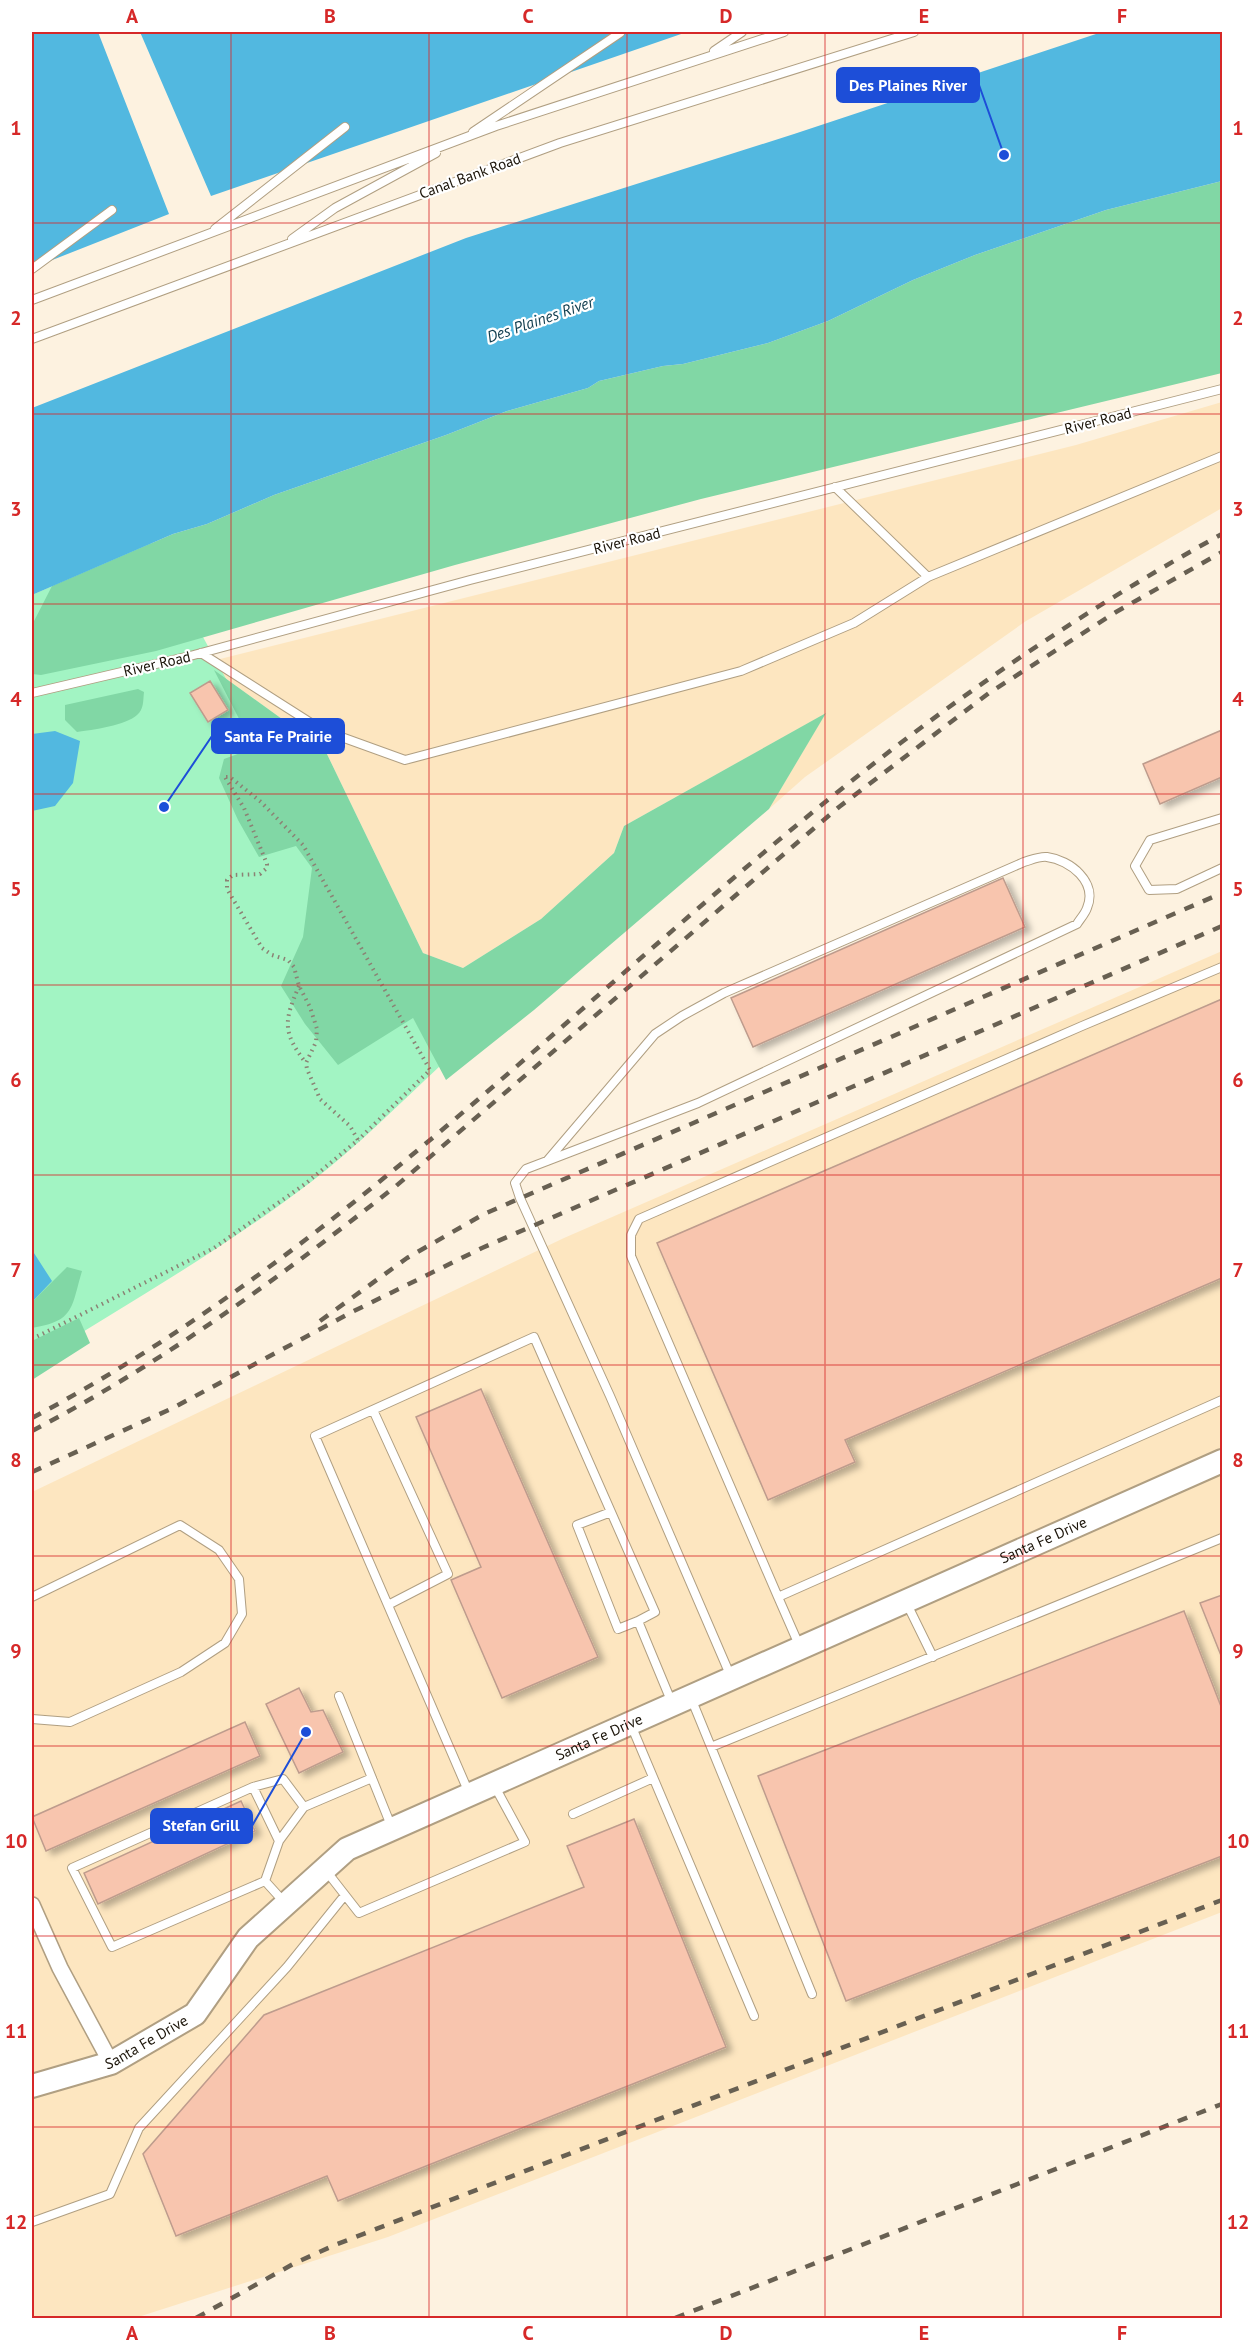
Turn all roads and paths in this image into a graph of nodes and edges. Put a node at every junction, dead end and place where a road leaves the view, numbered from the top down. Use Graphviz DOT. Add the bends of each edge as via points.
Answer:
graph roads {
  1 [pos="742,32"];
  2 [pos="784,32"];
  3 [pos="914,32"];
  4 [pos="620,33"];
  5 [pos="706,57"];
  6 [pos="345,127"];
  7 [pos="461,139"];
  8 [pos="112,210"];
  9 [pos="209,233"];
  10 [pos="284,245"];
  11 [pos="32,269"];
  12 [pos="32,300"];
  13 [pos="32,339"];
  14 [pos="1222,389"];
  15 [pos="1222,456"];
  16 [pos="835,488"];
  17 [pos="928,577"];
  18 [pos="201,653"];
  19 [pos="32,693"];
  20 [pos="1222,818"];
  21 [pos="1222,868"];
  22 [pos="1222,968"];
  23 [pos="299,986"];
  24 [pos="306,1063"];
  25 [pos="358,1140"];
  26 [pos="547,1161"];
  27 [pos="32,1339"];
  28 [pos="1222,1400"];
  29 [pos="373,1410"];
  30 [pos="1222,1461"];
  31 [pos="611,1512"];
  32 [pos="1222,1538"];
  33 [pos="778,1597"];
  34 [pos="32,1598"];
  35 [pos="906,1601"];
  36 [pos="388,1605"];
  37 [pos="639,1621"];
  38 [pos="801,1648"];
  39 [pos="933,1657"];
  40 [pos="732,1678"];
  41 [pos="339,1696"];
  42 [pos="682,1700"];
  43 [pos="32,1719"];
  44 [pos="630,1723"];
  45 [pos="711,1747"];
  46 [pos="372,1778"];
  47 [pos="653,1778"];
  48 [pos="494,1784"];
  49 [pos="253,1787"];
  50 [pos="470,1795"];
  51 [pos="304,1807"];
  52 [pos="573,1814"];
  53 [pos="392,1829"];
  54 [pos="279,1842"];
  55 [pos="325,1869"];
  56 [pos="265,1881"];
  57 [pos="345,1895"];
  58 [pos="286,1904"];
  59 [pos="32,1905"];
  60 [pos="812,1994"];
  61 [pos="754,2016"];
  62 [pos="111,2063"];
  63 [pos="32,2086"];
  64 [pos="32,2222"];
  1 -- 5 [label="lane"];
  2 -- 5 [label="lane"];
  3 -- 10 [label="lane, Canal Bank Road" via="560,143"];
  4 -- 7 [label="lane"];
  5 -- 7 [label="lane"];
  6 -- 9 [label="lane"];
  7 -- 9 [label="lane"];
  7 -- 10 [label="lane" via="335,208"];
  8 -- 11 [label="lane"];
  9 -- 12 [label="lane"];
  10 -- 13 [label="lane, Canal Bank Road"];
  14 -- 16 [label="lane, River Road"];
  15 -- 17 [label="lane"];
  16 -- 17 [label="lane"];
  16 -- 18 [label="lane, River Road"];
  17 -- 18 [label="lane" via="854,623 741,671 405,760 322,730"];
  18 -- 19 [label="lane, River Road"];
  20 -- 21 [label="lane" via="1150,840 1135,866 1149,890 1177,889"];
  22 -- 33 [label="lane" via="639,1220 631,1235 631,1256"];
  23 -- 24 [label="path" via="317,1029 316,1042"];
  23 -- 24 [label="path" via="287,1028"];
  23 -- 25 [label="path" via="291,963 262,948 227,889 227,880 233,874 260,874 267,864 244,808 225,777 261,802 303,845 430,1070"];
  24 -- 25 [label="path" via="320,1099 350,1126"];
  25 -- 27 [label="path" via="298,1189 214,1248"];
  26 -- 26 [label="lane" via="698,1103 1077,924 1088,907 1088,886 1066,861 1044,857 1024,862 724,993 655,1034"];
  26 -- 40 [label="lane" via="526,1169 515,1183 520,1198"];
  28 -- 33 [label="lane"];
  29 -- 31 [label="lane" via="534,1336"];
  29 -- 36 [label="lane" via="315,1436"];
  29 -- 36 [label="lane" via="448,1574"];
  30 -- 35 [label="street, Santa Fe Drive"];
  31 -- 37 [label="lane" via="655,1612"];
  31 -- 37 [label="lane" via="577,1526 618,1629"];
  32 -- 39 [label="lane"];
  33 -- 38 [label="lane"];
  34 -- 43 [label="lane" via="180,1525 219,1550 239,1579 243,1614 225,1643 181,1672 70,1722"];
  35 -- 38 [label="street, Santa Fe Drive"];
  35 -- 39 [label="lane"];
  36 -- 50 [label="lane"];
  37 -- 42 [label="lane"];
  38 -- 40 [label="street, Santa Fe Drive"];
  39 -- 45 [label="lane"];
  40 -- 42 [label="street, Santa Fe Drive"];
  41 -- 46 [label="lane"];
  42 -- 44 [label="street, Santa Fe Drive"];
  42 -- 45 [label="lane"];
  44 -- 47 [label="lane"];
  44 -- 48 [label="street, Santa Fe Drive"];
  45 -- 60 [label="lane"];
  46 -- 51 [label="lane"];
  46 -- 53 [label="lane"];
  47 -- 52 [label="lane"];
  47 -- 61 [label="lane"];
  48 -- 50 [label="street, Santa Fe Drive"];
  48 -- 57 [label="lane" via="525,1842 359,1912"];
  49 -- 51 [label="lane" via="283,1779"];
  49 -- 54 [label="lane"];
  49 -- 56 [label="lane" via="72,1868 112,1947"];
  50 -- 53 [label="street, Santa Fe Drive"];
  51 -- 54 [label="lane"];
  53 -- 55 [label="street, Santa Fe Drive" via="347,1849"];
  54 -- 56 [label="lane"];
  55 -- 57 [label="lane"];
  55 -- 58 [label="street, Santa Fe Drive"];
  56 -- 58 [label="lane"];
  57 -- 64 [label="lane" via="287,1967 139,2128 110,2194"];
  58 -- 62 [label="street, Santa Fe Drive" via="248,1938 195,2014"];
  59 -- 62 [label="street" via="60,1968"];
  62 -- 63 [label="street, Santa Fe Drive"];
}
